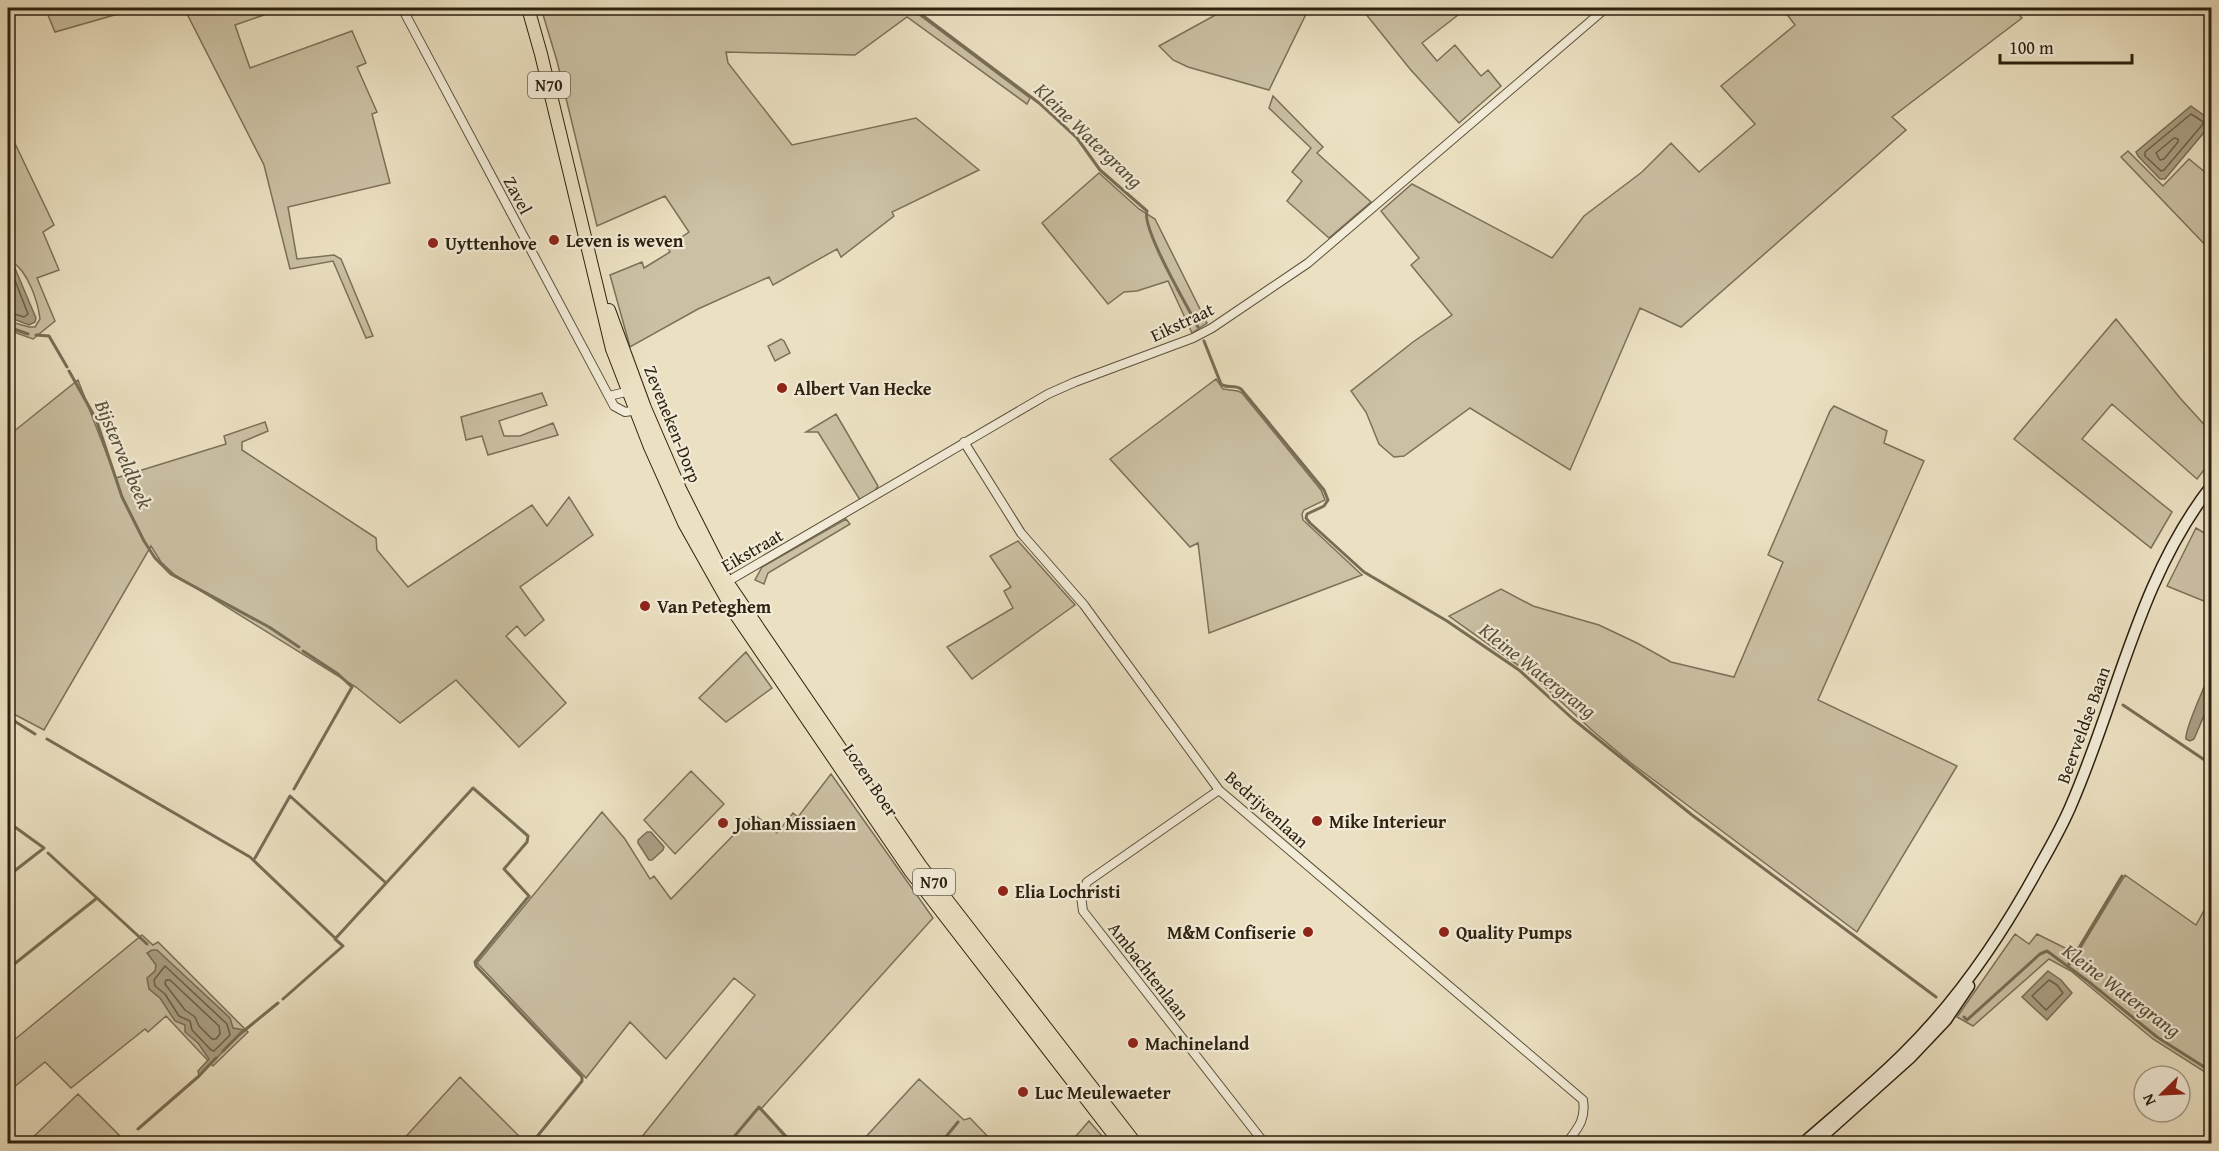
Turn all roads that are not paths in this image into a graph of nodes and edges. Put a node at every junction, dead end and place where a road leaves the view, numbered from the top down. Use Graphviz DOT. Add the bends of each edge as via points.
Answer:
graph roads {
  1 [pos="402,8"];
  2 [pos="528,8"];
  3 [pos="1606,8"];
  4 [pos="632,390"];
  5 [pos="609,396"];
  6 [pos="640,409"];
  7 [pos="964,442"];
  8 [pos="2211,485"];
  9 [pos="723,584"];
  10 [pos="1219,790"];
  11 [pos="1975,972"];
  12 [pos="1122,1143"];
  13 [pos="1136,1143"];
  14 [pos="1265,1143"];
  15 [pos="1566,1143"];
  16 [pos="1803,1143"];
  17 [pos="1814,1143"];
  1 -- 5 [label="street, Zavel"];
  2 -- 4 [label="main road, Zeveneken-Dorp / N70" via="595,277 604,292"];
  3 -- 7 [label="street, Eikstraat" via="1298,270 1193,338 1048,394"];
  4 -- 5 [label="street"];
  4 -- 6 [label="main road, Zeveneken-Dorp / N70"];
  5 -- 6 [label="street, Zavel" via="620,411"];
  6 -- 9 [label="main road, Zeveneken-Dorp / N70"];
  7 -- 9 [label="street, Eikstraat"];
  7 -- 10 [label="street, Bedrijvenlaan" via="1021,533 1084,605"];
  8 -- 11 [label="main road, Beerveldse Baan" via="2162,565 2061,827 2016,909"];
  9 -- 12 [label="main road, Lozen Boer / N70" via="911,872"];
  9 -- 13 [label="main road, Lozen Boer / N70" via="920,865"];
  10 -- 14 [label="street, Ambachtenlaan" via="1087,882 1081,896 1083,911"];
  10 -- 15 [label="street, Bedrijvenlaan" via="1583,1100 1582,1123"];
  11 -- 16 [label="main road, Beerveldse Baan" via="1905,1053"];
  11 -- 17 [label="main road, Beerveldse Baan" via="1968,989 1940,1027"];
}
